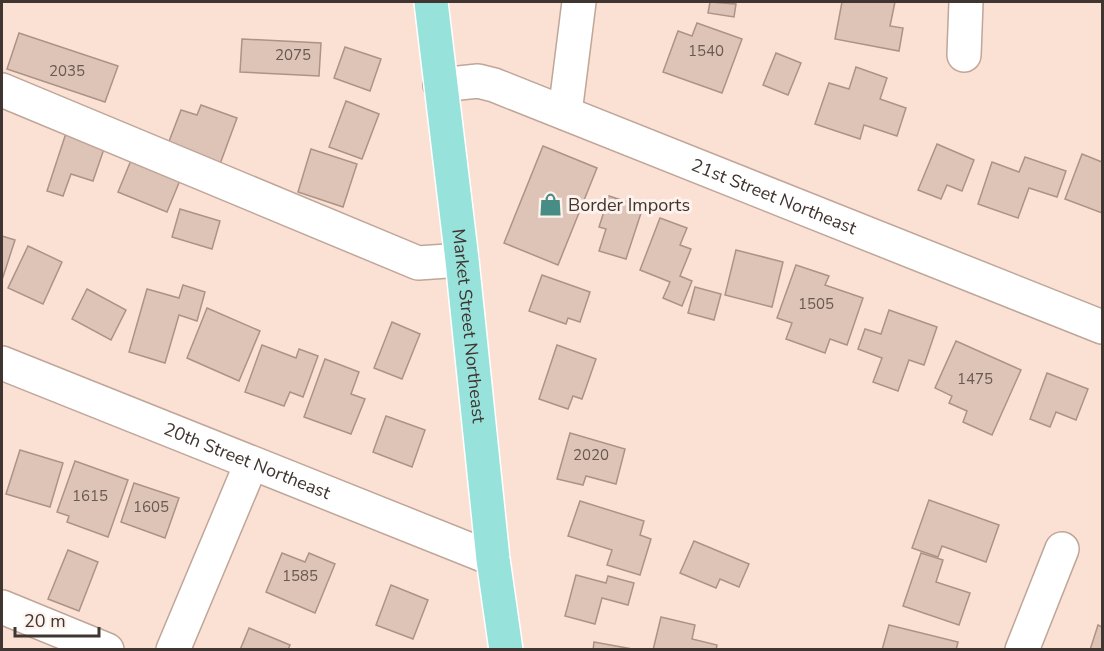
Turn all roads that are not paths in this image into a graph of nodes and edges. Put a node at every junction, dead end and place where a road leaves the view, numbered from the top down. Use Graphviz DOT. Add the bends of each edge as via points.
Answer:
graph roads {
  1 [pos="431,2"];
  2 [pos="579,2"];
  3 [pos="966,2"];
  4 [pos="964,55"];
  5 [pos="440,85"];
  6 [pos="2,90"];
  7 [pos="565,113"];
  8 [pos="462,260"];
  9 [pos="1102,327"];
  10 [pos="2,363"];
  11 [pos="251,464"];
  12 [pos="1062,549"];
  13 [pos="493,559"];
  14 [pos="2,607"];
  15 [pos="108,650"];
  16 [pos="173,650"];
  17 [pos="506,650"];
  18 [pos="1022,650"];
  1 -- 5 [label="main road, Market Street Northeast"];
  2 -- 7 [label="street"];
  3 -- 4 [label="street"];
  5 -- 7 [label="street, 21st Street Northeast" via="478,81 494,84"];
  5 -- 8 [label="main road, Market Street Northeast"];
  6 -- 8 [label="street" via="418,263"];
  7 -- 9 [label="street, 21st Street Northeast"];
  8 -- 13 [label="main road, Market Street Northeast"];
  10 -- 11 [label="street, 20th Street Northeast"];
  11 -- 13 [label="street, 20th Street Northeast"];
  11 -- 16 [label="street"];
  12 -- 18 [label="street"];
  13 -- 17 [label="main road, Market Street Northeast"];
  14 -- 15 [label="street"];
}
